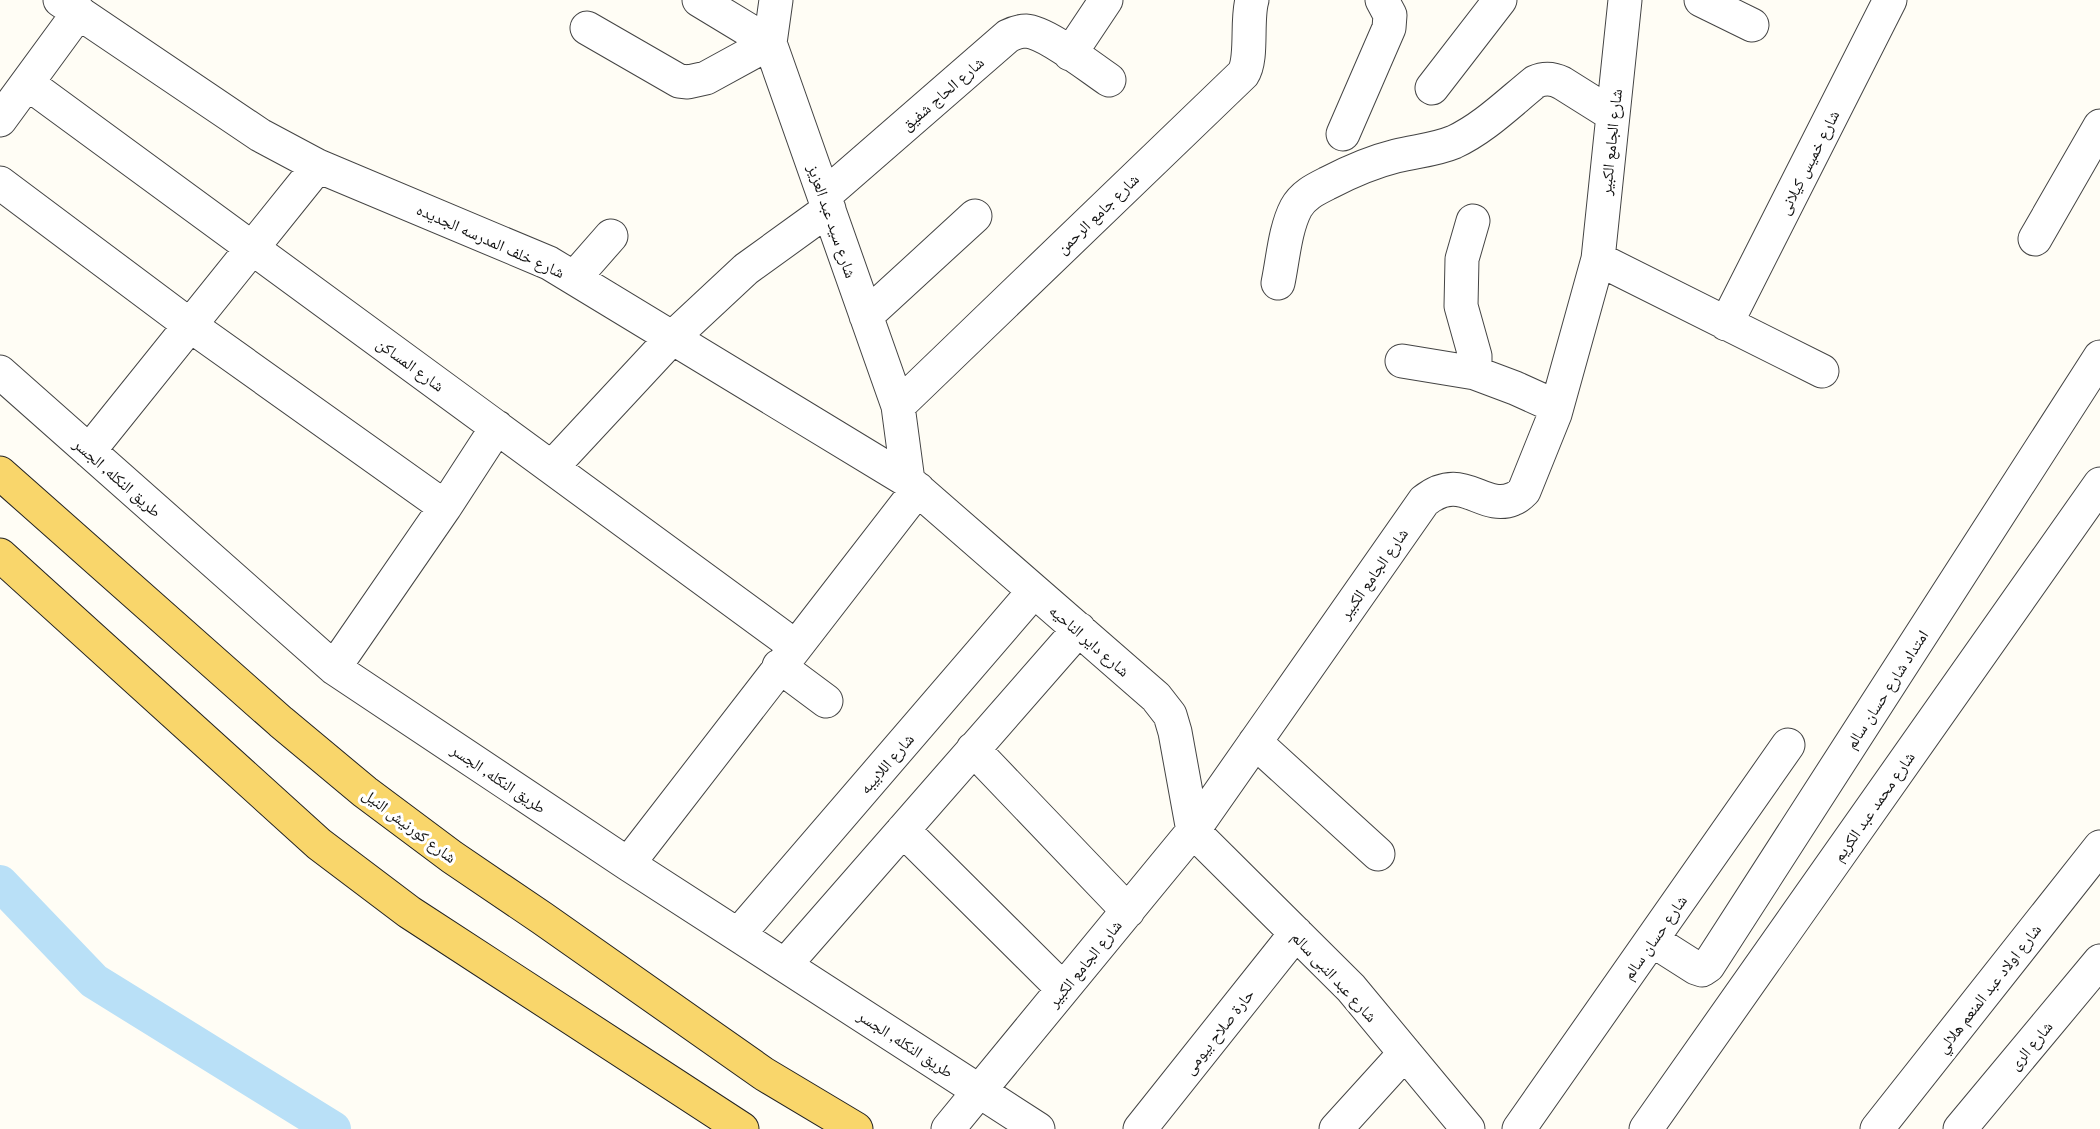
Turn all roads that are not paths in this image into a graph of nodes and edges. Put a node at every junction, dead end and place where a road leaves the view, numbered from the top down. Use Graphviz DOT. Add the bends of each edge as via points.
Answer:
graph roads {
  1 [pos="699,0"];
  2 [pos="776,0"];
  3 [pos="1107,0"];
  4 [pos="1252,0"];
  5 [pos="1382,0"];
  6 [pos="1500,0"];
  7 [pos="1625,0"];
  8 [pos="1701,0"];
  9 [pos="1890,0"];
  10 [pos="69,6"];
  11 [pos="1752,26"];
  12 [pos="587,28"];
  13 [pos="770,43"];
  14 [pos="1070,54"];
  15 [pos="1109,80"];
  16 [pos="27,83"];
  17 [pos="1432,88"];
  18 [pos="1613,115"];
  19 [pos="0,120"];
  20 [pos="2100,126"];
  21 [pos="1343,134"];
  22 [pos="318,166"];
  23 [pos="0,183"];
  24 [pos="826,203"];
  25 [pos="975,216"];
  26 [pos="1473,221"];
  27 [pos="611,236"];
  28 [pos="2035,239"];
  29 [pos="252,248"];
  30 [pos="1598,259"];
  31 [pos="574,278"];
  32 [pos="1278,283"];
  33 [pos="866,316"];
  34 [pos="1726,324"];
  35 [pos="191,326"];
  36 [pos="672,338"];
  37 [pos="2100,357"];
  38 [pos="1402,362"];
  39 [pos="0,372"];
  40 [pos="1822,372"];
  41 [pos="1475,374"];
  42 [pos="898,406"];
  43 [pos="1557,407"];
  44 [pos="497,427"];
  45 [pos="89,451"];
  46 [pos="552,467"];
  47 [pos="0,473"];
  48 [pos="2100,484"];
  49 [pos="913,485"];
  50 [pos="445,507"];
  51 [pos="0,555"];
  52 [pos="1034,591"];
  53 [pos="1079,629"];
  54 [pos="787,656"];
  55 [pos="334,668"];
  56 [pos="826,701"];
  57 [pos="1256,742"];
  58 [pos="1788,745"];
  59 [pos="973,749"];
  60 [pos="903,830"];
  61 [pos="1193,831"];
  62 [pos="2100,847"];
  63 [pos="1378,854"];
  64 [pos="628,864"];
  65 [pos="1128,911"];
  66 [pos="1296,933"];
  67 [pos="738,935"];
  68 [pos="1652,940"];
  69 [pos="2100,962"];
  70 [pos="785,965"];
  71 [pos="1063,989"];
  72 [pos="1405,1053"];
  73 [pos="979,1091"];
  74 [pos="742,1129"];
  75 [pos="856,1129"];
  76 [pos="948,1129"];
  77 [pos="1038,1129"];
  78 [pos="1140,1129"];
  79 [pos="1336,1129"];
  80 [pos="1468,1129"];
  81 [pos="1519,1129"];
  82 [pos="1646,1129"];
  83 [pos="1877,1129"];
  84 [pos="1960,1129"];
  1 -- 13 [label="street"];
  2 -- 13 [label="street"];
  3 -- 14 [label="street"];
  4 -- 42 [label="street, شارع جامع الرحمن" via="1247,66 1243,74"];
  5 -- 21 [label="street" via="1390,15 1389,28"];
  6 -- 17 [label="street"];
  7 -- 18 [label="street, شارع الجامع الكبير"];
  8 -- 11 [label="street"];
  9 -- 34 [label="street, شارع خميس كيلانى"];
  10 -- 16 [label="street"];
  10 -- 22 [label="street, شارع خلف المدرسه الجديده" via="260,135"];
  12 -- 13 [label="street" via="679,81 688,82 706,78"];
  13 -- 24 [label="street, شارع سيد عبد العزيز"];
  14 -- 15 [label="street, شارع الحاج شفيق"];
  14 -- 24 [label="street, شارع الحاج شفيق" via="1034,33 1025,31 1008,36"];
  16 -- 19 [label="street"];
  16 -- 29 [label="street, شارع المساكن"];
  18 -- 30 [label="street, شارع الجامع الكبير"];
  18 -- 32 [label="street" via="1562,82 1541,80 1478,129 1453,142 1364,165 1329,182 1297,206"];
  20 -- 28 [label="street"];
  22 -- 29 [label="street"];
  22 -- 31 [label="street, شارع خلف المدرسه الجديده" via="549,263"];
  23 -- 35 [label="street"];
  24 -- 33 [label="street, شارع سيد عبد العزيز"];
  24 -- 36 [label="street, شارع الحاج شفيق" via="746,269"];
  25 -- 33 [label="street"];
  26 -- 41 [label="street" via="1462,259 1461,306 1475,356"];
  27 -- 31 [label="street"];
  29 -- 35 [label="street"];
  29 -- 44 [label="street, شارع المساكن"];
  30 -- 34 [label="street"];
  30 -- 43 [label="street, شارع الجامع الكبير"];
  31 -- 36 [label="street, شارع خلف المدرسه الجديده"];
  33 -- 42 [label="street, شارع سيد عبد العزيز"];
  34 -- 40 [label="street"];
  35 -- 45 [label="street"];
  35 -- 50 [label="street"];
  36 -- 46 [label="street, شارع الحاج شفيق"];
  36 -- 49 [label="street, شارع خلف المدرسه الجديده"];
  37 -- 68 [label="street, امتداد شارع حسان سالم" via="1708,966 1696,968"];
  38 -- 41 [label="street"];
  39 -- 45 [label="street, طريق النكله, الجسر"];
  41 -- 43 [label="street"];
  42 -- 49 [label="street, شارع سيد عبد العزيز"];
  43 -- 57 [label="street, شارع الجامع الكبير" via="1530,479 1514,499 1500,502 1449,488 1424,501"];
  44 -- 46 [label="street, شارع المساكن"];
  44 -- 50 [label="street"];
  45 -- 55 [label="street, طريق النكله, الجسر"];
  46 -- 54 [label="street, شارع المساكن"];
  47 -- 75 [label="main road, شارع كورنيش النيل" via="365,792 764,1074"];
  48 -- 82 [label="street, شارع محمد عبد الكريم"];
  49 -- 52 [label="street, شارع داير الناحيه"];
  49 -- 54 [label="street"];
  50 -- 55 [label="street"];
  51 -- 74 [label="main road" via="319,844 409,912"];
  52 -- 53 [label="street, شارع داير الناحيه"];
  52 -- 67 [label="street, شارع اللابيبه"];
  53 -- 59 [label="street"];
  53 -- 61 [label="street, شارع داير الناحيه" via="1156,697 1170,715"];
  54 -- 56 [label="street, شارع المساكن"];
  54 -- 64 [label="street"];
  55 -- 64 [label="street, طريق النكله, الجسر"];
  57 -- 61 [label="street, شارع الجامع الكبير"];
  57 -- 63 [label="street"];
  58 -- 68 [label="street, شارع حسان سالم"];
  59 -- 60 [label="street"];
  59 -- 65 [label="street"];
  60 -- 70 [label="street"];
  60 -- 71 [label="street"];
  61 -- 65 [label="street, شارع الجامع الكبير"];
  61 -- 66 [label="street, شارع عبد النبى سالم"];
  62 -- 83 [label="street, شارع اولاد عبد المنعم هلالي"];
  64 -- 67 [label="street, طريق النكله, الجسر"];
  65 -- 71 [label="street, شارع الجامع الكبير"];
  66 -- 72 [label="street, شارع عبد النبى سالم"];
  66 -- 78 [label="street, حارة صلاح بيومى"];
  67 -- 70 [label="street, طريق النكله, الجسر"];
  68 -- 81 [label="street, شارع حسان سالم"];
  69 -- 84 [label="street, شارع الرى"];
  70 -- 73 [label="street, طريق النكله, الجسر"];
  71 -- 73 [label="street, شارع الجامع الكبير"];
  72 -- 79 [label="street"];
  72 -- 80 [label="street, شارع عبد النبى سالم"];
  73 -- 76 [label="street, شارع الجامع الكبير"];
  73 -- 77 [label="street, طريق النكله, الجسر"];
}
